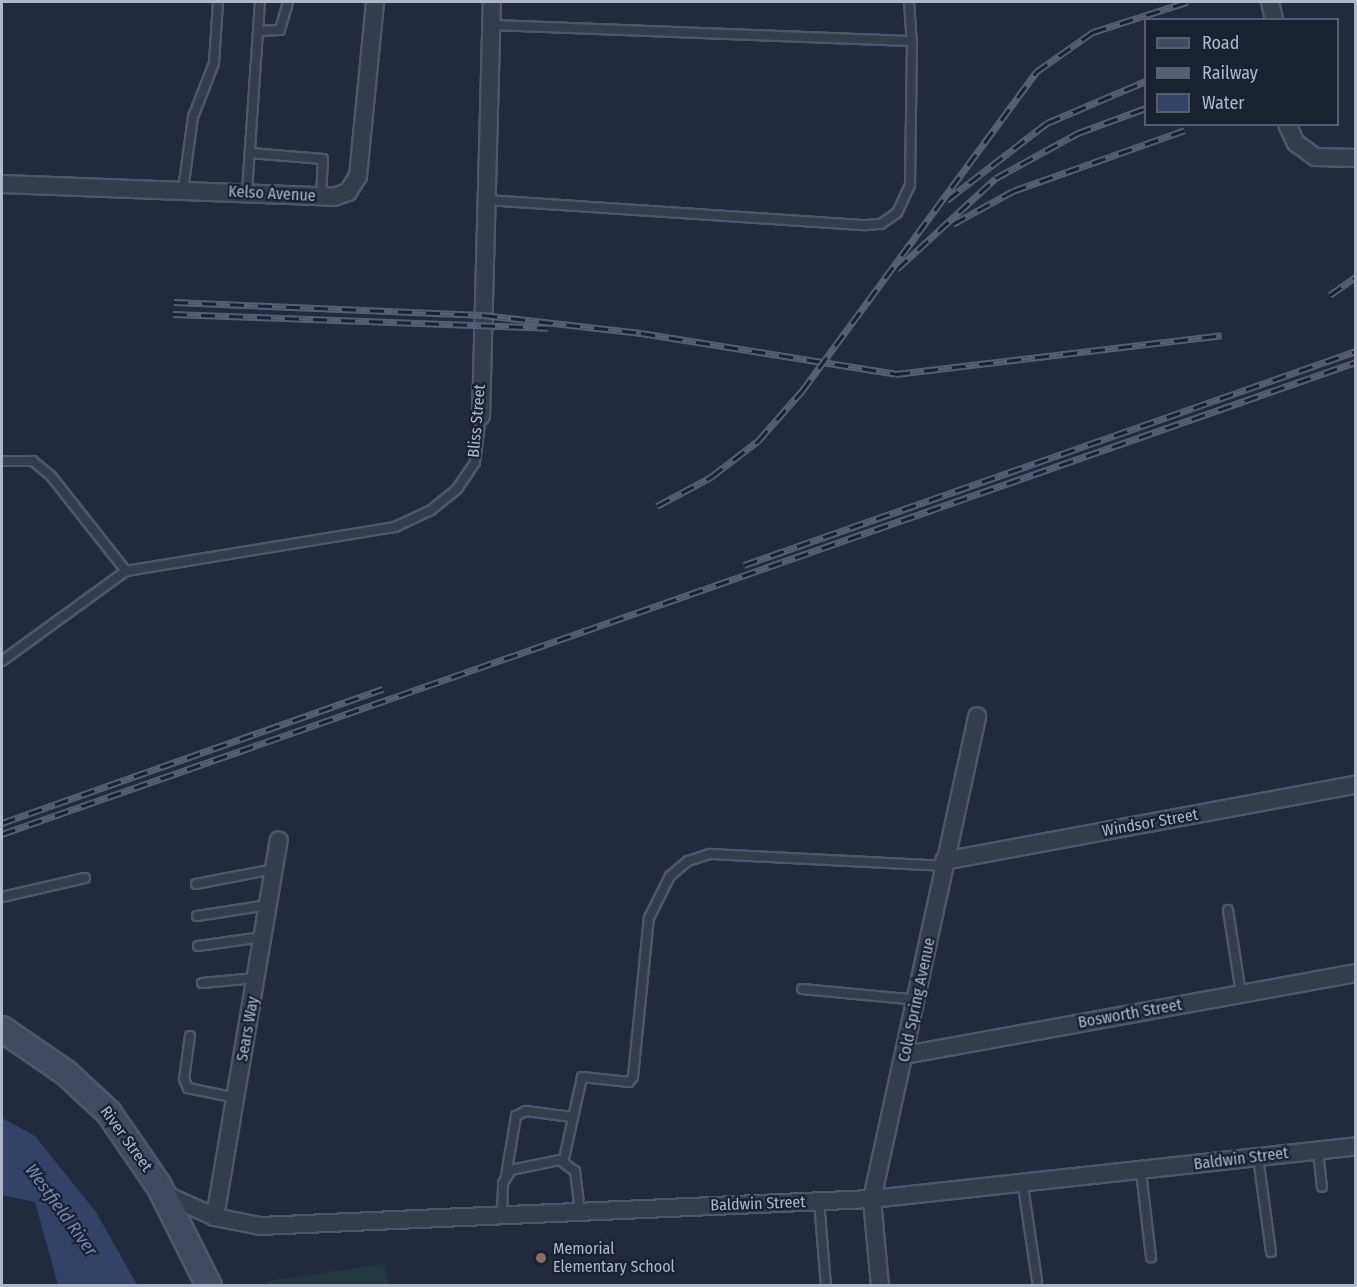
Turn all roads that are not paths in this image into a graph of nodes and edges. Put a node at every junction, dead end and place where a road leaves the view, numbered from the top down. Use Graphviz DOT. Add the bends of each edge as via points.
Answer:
graph roads {
  1 [pos="218,2"];
  2 [pos="260,2"];
  3 [pos="288,2"];
  4 [pos="375,2"];
  5 [pos="492,2"];
  6 [pos="909,2"];
  7 [pos="1270,2"];
  8 [pos="1274,18"];
  9 [pos="490,25"];
  10 [pos="259,31"];
  11 [pos="912,41"];
  12 [pos="1288,126"];
  13 [pos="250,153"];
  14 [pos="1356,158"];
  15 [pos="2,184"];
  16 [pos="183,190"];
  17 [pos="247,192"];
  18 [pos="321,196"];
  19 [pos="486,200"];
  20 [pos="481,417"];
  21 [pos="2,461"];
  22 [pos="126,571"];
  23 [pos="2,661"];
  24 [pos="977,716"];
  25 [pos="1356,785"];
  26 [pos="279,840"];
  27 [pos="944,863"];
  28 [pos="274,868"];
  29 [pos="85,878"];
  30 [pos="196,884"];
  31 [pos="2,897"];
  32 [pos="268,905"];
  33 [pos="1228,910"];
  34 [pos="196,916"];
  35 [pos="263,937"];
  36 [pos="198,946"];
  37 [pos="1356,973"];
  38 [pos="256,978"];
  39 [pos="202,983"];
  40 [pos="802,989"];
  41 [pos="1241,994"];
  42 [pos="918,1000"];
  43 [pos="2,1029"];
  44 [pos="190,1036"];
  45 [pos="905,1055"];
  46 [pos="236,1098"];
  47 [pos="572,1117"];
  48 [pos="1356,1146"];
  49 [pos="1318,1150"];
  50 [pos="1258,1157"];
  51 [pos="561,1161"];
  52 [pos="1141,1172"];
  53 [pos="506,1176"];
  54 [pos="1023,1186"];
  55 [pos="1322,1187"];
  56 [pos="164,1194"];
  57 [pos="872,1199"];
  58 [pos="819,1201"];
  59 [pos="580,1212"];
  60 [pos="502,1215"];
  61 [pos="215,1217"];
  62 [pos="1271,1252"];
  63 [pos="1151,1257"];
  64 [pos="1037,1281"];
  65 [pos="209,1286"];
  66 [pos="826,1286"];
  67 [pos="880,1286"];
  1 -- 16 [label="lane" via="214,63 193,117"];
  2 -- 10 [label="lane"];
  3 -- 10 [label="lane" via="280,30"];
  4 -- 18 [label="street, Kelso Avenue" via="358,176 348,192"];
  5 -- 9 [label="street, Bliss Street"];
  6 -- 11 [label="lane"];
  7 -- 8 [label="street"];
  9 -- 11 [label="lane"];
  9 -- 19 [label="street, Bliss Street"];
  10 -- 13 [label="lane"];
  11 -- 19 [label="lane" via="910,185 897,213 881,224"];
  12 -- 14 [label="street" via="1296,143 1316,157"];
  13 -- 17 [label="lane"];
  13 -- 18 [label="lane" via="323,159"];
  15 -- 16 [label="street, Kelso Avenue"];
  16 -- 17 [label="street, Kelso Avenue"];
  17 -- 18 [label="street, Kelso Avenue"];
  19 -- 20 [label="street, Bliss Street"];
  20 -- 22 [label="lane, Bliss Street" via="475,462 458,489 394,527"];
  21 -- 22 [label="lane" via="33,461 51,476"];
  22 -- 23 [label="lane, Bliss Street"];
  24 -- 27 [label="street, Cold Spring Avenue"];
  25 -- 27 [label="street, Windsor Street"];
  26 -- 28 [label="street, Sears Way"];
  27 -- 42 [label="street, Cold Spring Avenue"];
  27 -- 47 [label="lane" via="710,854 688,861 670,876 646,926 633,1077 629,1082 582,1077"];
  28 -- 30 [label="lane"];
  28 -- 32 [label="street, Sears Way"];
  29 -- 31 [label="lane"];
  32 -- 34 [label="lane"];
  32 -- 35 [label="street, Sears Way"];
  33 -- 41 [label="lane"];
  35 -- 36 [label="lane"];
  35 -- 38 [label="street, Sears Way"];
  37 -- 41 [label="street, Bosworth Street"];
  38 -- 39 [label="lane"];
  38 -- 46 [label="street, Sears Way"];
  40 -- 42 [label="lane"];
  41 -- 45 [label="street, Bosworth Street"];
  42 -- 45 [label="street, Cold Spring Avenue"];
  43 -- 56 [label="main road, River Street" via="89,1092"];
  44 -- 46 [label="lane" via="184,1079 188,1088"];
  45 -- 57 [label="street, Cold Spring Avenue"];
  46 -- 61 [label="street, Sears Way"];
  47 -- 51 [label="lane"];
  47 -- 53 [label="lane" via="526,1111 516,1116"];
  48 -- 49 [label="street, Baldwin Street"];
  49 -- 50 [label="street, Baldwin Street"];
  49 -- 55 [label="lane"];
  50 -- 52 [label="street, Baldwin Street"];
  50 -- 62 [label="lane"];
  51 -- 53 [label="lane" via="517,1166"];
  51 -- 59 [label="lane" via="575,1171"];
  52 -- 54 [label="street, Baldwin Street"];
  52 -- 63 [label="lane"];
  53 -- 60 [label="lane"];
  54 -- 57 [label="street, Baldwin Street"];
  54 -- 64 [label="lane"];
  56 -- 61 [label="street, Baldwin Street"];
  56 -- 65 [label="main road, River Street"];
  57 -- 58 [label="street, Baldwin Street"];
  57 -- 67 [label="street, Cold Spring Avenue"];
  58 -- 59 [label="street, Baldwin Street"];
  58 -- 66 [label="lane"];
  59 -- 60 [label="street, Baldwin Street"];
  60 -- 61 [label="street, Baldwin Street" via="260,1226"];
}
